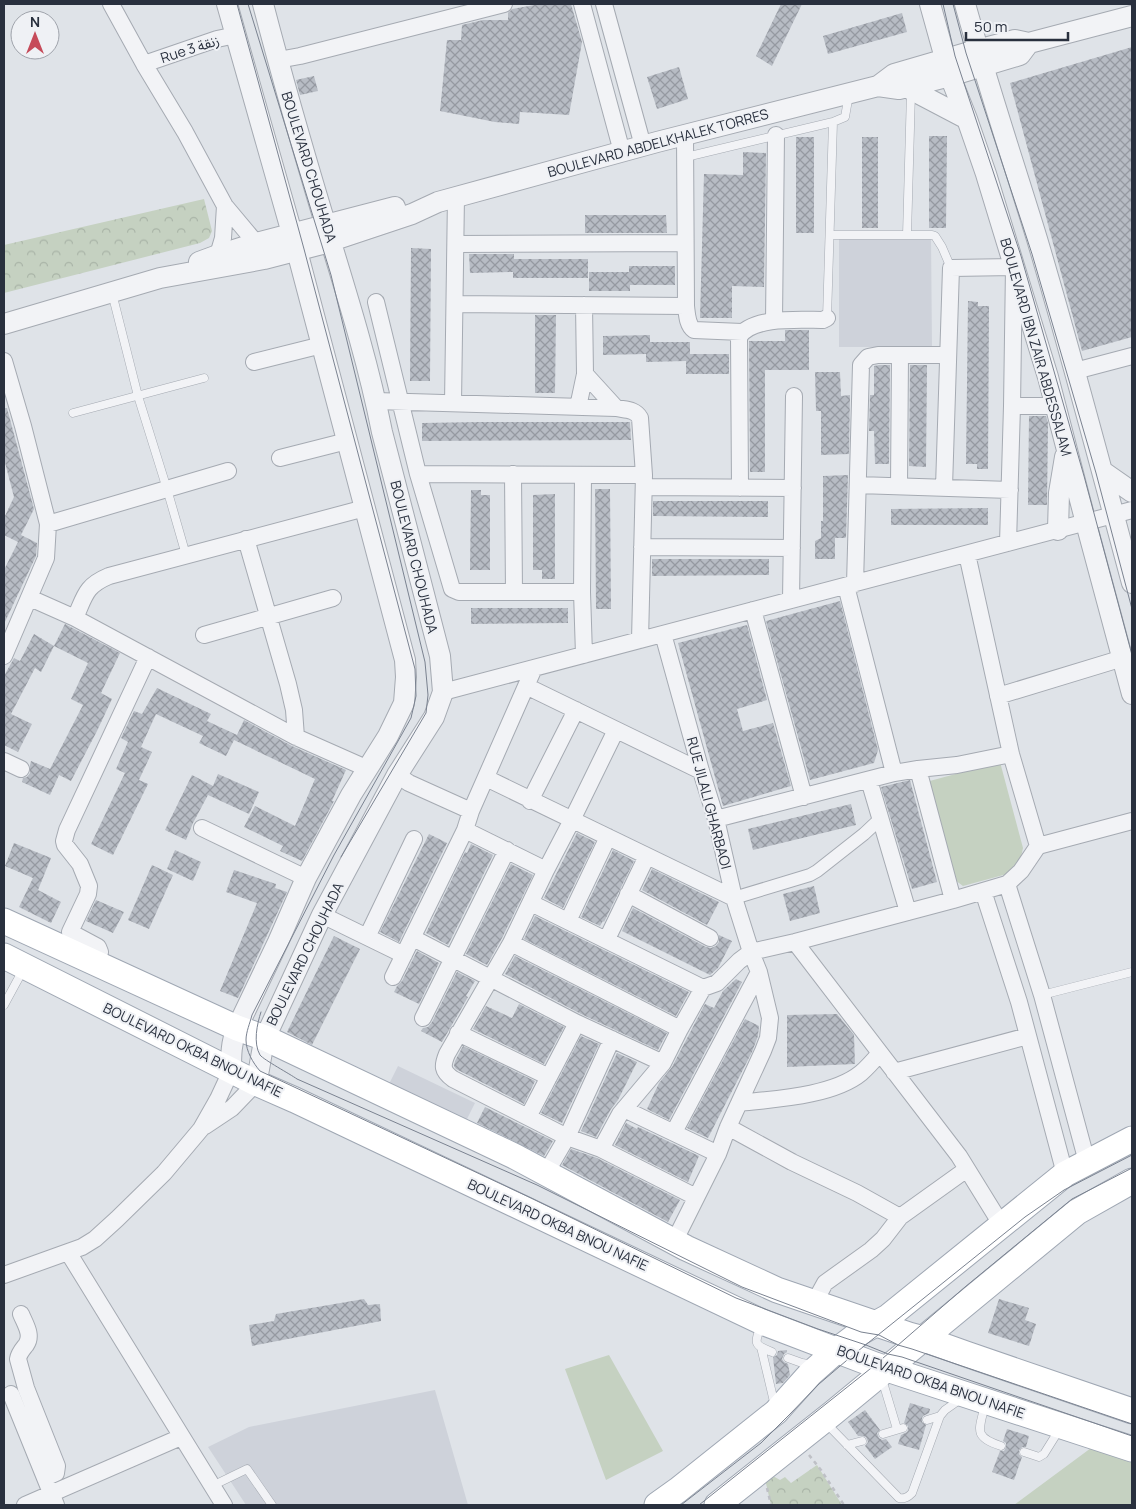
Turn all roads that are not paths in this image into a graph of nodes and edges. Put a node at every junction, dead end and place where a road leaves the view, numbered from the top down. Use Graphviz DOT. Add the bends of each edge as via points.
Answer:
graph roads {
  1 [pos="111,4"];
  2 [pos="227,4"];
  3 [pos="263,4"];
  4 [pos="504,4"];
  5 [pos="582,4"];
  6 [pos="604,4"];
  7 [pos="930,4"];
  8 [pos="965,4"];
  9 [pos="1132,16"];
  10 [pos="236,35"];
  11 [pos="980,58"];
  12 [pos="278,60"];
  13 [pos="144,64"];
  14 [pos="947,68"];
  15 [pos="878,86"];
  16 [pos="909,88"];
  17 [pos="849,93"];
  18 [pos="967,119"];
  19 [pos="833,122"];
  20 [pos="685,135"];
  21 [pos="776,136"];
  22 [pos="643,146"];
  23 [pos="622,152"];
  24 [pos="686,157"];
  25 [pos="447,199"];
  26 [pos="225,206"];
  27 [pos="328,234"];
  28 [pos="830,235"];
  29 [pos="907,235"];
  30 [pos="294,242"];
  31 [pos="256,243"];
  32 [pos="685,243"];
  33 [pos="456,244"];
  34 [pos="218,255"];
  35 [pos="1014,267"];
  36 [pos="950,268"];
  37 [pos="160,278"];
  38 [pos="111,291"];
  39 [pos="376,302"];
  40 [pos="456,304"];
  41 [pos="584,305"];
  42 [pos="686,306"];
  43 [pos="827,318"];
  44 [pos="774,321"];
  45 [pos="4,324"];
  46 [pos="742,332"];
  47 [pos="322,345"];
  48 [pos="900,355"];
  49 [pos="948,355"];
  50 [pos="1132,356"];
  51 [pos="4,361"];
  52 [pos="254,362"];
  53 [pos="1075,371"];
  54 [pos="585,374"];
  55 [pos="204,378"];
  56 [pos="138,396"];
  57 [pos="794,396"];
  58 [pos="376,400"];
  59 [pos="399,400"];
  60 [pos="453,403"];
  61 [pos="1012,406"];
  62 [pos="1055,406"];
  63 [pos="578,407"];
  64 [pos="616,408"];
  65 [pos="73,413"];
  66 [pos="346,441"];
  67 [pos="1066,450"];
  68 [pos="280,458"];
  69 [pos="228,471"];
  70 [pos="1102,471"];
  71 [pos="418,474"];
  72 [pos="513,474"];
  73 [pos="583,475"];
  74 [pos="644,481"];
  75 [pos="858,485"];
  76 [pos="899,486"];
  77 [pos="944,487"];
  78 [pos="740,488"];
  79 [pos="793,488"];
  80 [pos="167,490"];
  81 [pos="1010,490"];
  82 [pos="1132,492"];
  83 [pos="365,508"];
  84 [pos="1123,513"];
  85 [pos="1086,523"];
  86 [pos="48,524"];
  87 [pos="1058,530"];
  88 [pos="246,539"];
  89 [pos="1008,544"];
  90 [pos="642,547"];
  91 [pos="792,548"];
  92 [pos="966,554"];
  93 [pos="186,555"];
  94 [pos="1132,582"];
  95 [pos="851,585"];
  96 [pos="514,592"];
  97 [pos="582,592"];
  98 [pos="30,598"];
  99 [pos="333,598"];
  100 [pos="791,600"];
  101 [pos="753,610"];
  102 [pos="268,616"];
  103 [pos="75,618"];
  104 [pos="663,634"];
  105 [pos="204,635"];
  106 [pos="640,640"];
  107 [pos="584,655"];
  108 [pos="4,656"];
  109 [pos="148,657"];
  110 [pos="1123,658"];
  111 [pos="534,668"];
  112 [pos="526,686"];
  113 [pos="443,692"];
  114 [pos="1132,694"];
  115 [pos="998,696"];
  116 [pos="576,710"];
  117 [pos="616,730"];
  118 [pos="296,736"];
  119 [pos="1011,754"];
  120 [pos="4,761"];
  121 [pos="366,768"];
  122 [pos="21,769"];
  123 [pos="918,769"];
  124 [pos="701,771"];
  125 [pos="894,773"];
  126 [pos="397,775"];
  127 [pos="486,778"];
  128 [pos="869,780"];
  129 [pos="804,797"];
  130 [pos="530,801"];
  131 [pos="471,811"];
  132 [pos="880,819"];
  133 [pos="572,820"];
  134 [pos="716,820"];
  135 [pos="1132,822"];
  136 [pos="202,828"];
  137 [pos="465,830"];
  138 [pos="608,837"];
  139 [pos="414,839"];
  140 [pos="1038,846"];
  141 [pos="507,850"];
  142 [pos="647,856"];
  143 [pos="546,870"];
  144 [pos="306,878"];
  145 [pos="1007,884"];
  146 [pos="983,891"];
  147 [pos="628,894"];
  148 [pos="734,898"];
  149 [pos="953,900"];
  150 [pos="531,903"];
  151 [pos="908,912"];
  152 [pos="322,916"];
  153 [pos="4,921"];
  154 [pos="568,921"];
  155 [pos="367,937"];
  156 [pos="412,938"];
  157 [pos="710,938"];
  158 [pos="66,939"];
  159 [pos="606,939"];
  160 [pos="795,942"];
  161 [pos="511,943"];
  162 [pos="751,952"];
  163 [pos="404,955"];
  164 [pos="453,958"];
  165 [pos="14,961"];
  166 [pos="759,972"];
  167 [pos="1132,972"];
  168 [pos="393,977"];
  169 [pos="490,978"];
  170 [pos="703,988"];
  171 [pos="1015,989"];
  172 [pos="1041,989"];
  173 [pos="4,1005"];
  174 [pos="423,1018"];
  175 [pos="577,1023"];
  176 [pos="237,1028"];
  177 [pos="680,1029"];
  178 [pos="458,1033"];
  179 [pos="1028,1036"];
  180 [pos="265,1038"];
  181 [pos="612,1038"];
  182 [pos="880,1053"];
  183 [pos="663,1063"];
  184 [pos="231,1071"];
  185 [pos="894,1072"];
  186 [pos="549,1077"];
  187 [pos="256,1083"];
  188 [pos="739,1103"];
  189 [pos="624,1109"];
  190 [pos="528,1117"];
  191 [pos="728,1127"];
  192 [pos="201,1129"];
  193 [pos="674,1132"];
  194 [pos="567,1136"];
  195 [pos="1132,1139"];
  196 [pos="601,1149"];
  197 [pos="718,1154"];
  198 [pos="1088,1162"];
  199 [pos="967,1169"];
  200 [pos="546,1173"];
  201 [pos="1065,1174"];
  202 [pos="1132,1181"];
  203 [pos="696,1197"];
  204 [pos="900,1217"];
  205 [pos="1002,1224"];
  206 [pos="674,1242"];
  207 [pos="68,1252"];
  208 [pos="4,1275"];
  209 [pos="814,1303"];
  210 [pos="957,1312"];
  211 [pos="21,1314"];
  212 [pos="762,1322"];
  213 [pos="876,1324"];
  214 [pos="924,1339"];
  215 [pos="760,1347"];
  216 [pos="772,1352"];
  217 [pos="966,1354"];
  218 [pos="828,1358"];
  219 [pos="789,1360"];
  220 [pos="885,1371"];
  221 [pos="14,1393"];
  222 [pos="977,1398"];
  223 [pos="1132,1411"];
  224 [pos="776,1412"];
  225 [pos="940,1416"];
  226 [pos="927,1420"];
  227 [pos="824,1421"];
  228 [pos="1061,1425"];
  229 [pos="883,1434"];
  230 [pos="181,1437"];
  231 [pos="862,1441"];
  232 [pos="848,1445"];
  233 [pos="1002,1446"];
  234 [pos="1132,1449"];
  235 [pos="1024,1452"];
  236 [pos="212,1486"];
  237 [pos="54,1500"];
  238 [pos="218,1504"];
  239 [pos="25,1505"];
  240 [pos="272,1505"];
  241 [pos="657,1505"];
  242 [pos="717,1505"];
  1 -- 13 [label="street"];
  2 -- 10 [label="street, BOULEVARD CHOUHADA"];
  3 -- 12 [label="street, BOULEVARD CHOUHADA"];
  4 -- 12 [label="street" via="457,12"];
  5 -- 23 [label="street"];
  6 -- 22 [label="street"];
  7 -- 14 [label="street, BOULEVARD IBN ZAIR ABDESSALAM"];
  8 -- 11 [label="street"];
  9 -- 11 [label="street, BOULEVARD ABDELKHALEK TORRES" via="1030,43 1020,55"];
  10 -- 13 [label="street, Rue 3 زنقة"];
  10 -- 30 [label="street, BOULEVARD CHOUHADA"];
  11 -- 14 [label="street, BOULEVARD ABDELKHALEK TORRES"];
  11 -- 53 [label="street"];
  12 -- 27 [label="street, BOULEVARD CHOUHADA"];
  13 -- 26 [label="street"];
  14 -- 15 [label="street, BOULEVARD ABDELKHALEK TORRES" via="894,74"];
  14 -- 16 [label="street, BOULEVARD ABDELKHALEK TORRES"];
  14 -- 18 [label="street, BOULEVARD IBN ZAIR ABDESSALAM"];
  15 -- 16 [label="street, BOULEVARD ABDELKHALEK TORRES"];
  15 -- 17 [label="street, BOULEVARD ABDELKHALEK TORRES"];
  16 -- 18 [label="street"];
  16 -- 29 [label="lane"];
  17 -- 19 [label="lane" via="845,117"];
  17 -- 20 [label="street, BOULEVARD ABDELKHALEK TORRES"];
  18 -- 35 [label="street, BOULEVARD IBN ZAIR ABDESSALAM"];
  19 -- 21 [label="lane"];
  19 -- 28 [label="lane"];
  20 -- 22 [label="street, BOULEVARD ABDELKHALEK TORRES"];
  20 -- 24 [label="street"];
  21 -- 24 [label="lane"];
  21 -- 44 [label="street"];
  22 -- 23 [label="street, BOULEVARD ABDELKHALEK TORRES"];
  23 -- 25 [label="street, BOULEVARD ABDELKHALEK TORRES"];
  24 -- 32 [label="street"];
  25 -- 27 [label="street, BOULEVARD ABDELKHALEK TORRES" via="408,203"];
  25 -- 33 [label="street"];
  26 -- 31 [label="street"];
  26 -- 34 [label="street" via="223,238"];
  27 -- 30 [label="street, BOULEVARD ABDELKHALEK TORRES"];
  27 -- 58 [label="street, BOULEVARD CHOUHADA"];
  28 -- 29 [label="lane"];
  28 -- 43 [label="lane"];
  29 -- 36 [label="lane" via="935,236"];
  30 -- 31 [label="street, BOULEVARD ABDELKHALEK TORRES"];
  30 -- 37 [label="street, BOULEVARD ABDELKHALEK TORRES" via="226,267"];
  30 -- 47 [label="street, BOULEVARD CHOUHADA"];
  31 -- 34 [label="street, BOULEVARD ABDELKHALEK TORRES"];
  32 -- 33 [label="street"];
  32 -- 42 [label="street"];
  33 -- 40 [label="street"];
  34 -- 37 [label="street, BOULEVARD ABDELKHALEK TORRES"];
  35 -- 36 [label="street"];
  35 -- 61 [label="street"];
  35 -- 62 [label="street, BOULEVARD IBN ZAIR ABDESSALAM"];
  36 -- 49 [label="street"];
  37 -- 38 [label="street, BOULEVARD ABDELKHALEK TORRES"];
  38 -- 45 [label="street, BOULEVARD ABDELKHALEK TORRES"];
  38 -- 56 [label="lane"];
  39 -- 59 [label="street"];
  40 -- 41 [label="street"];
  40 -- 60 [label="street"];
  41 -- 42 [label="street"];
  41 -- 54 [label="street"];
  42 -- 46 [label="street" via="688,322 694,330"];
  43 -- 44 [label="street"];
  44 -- 46 [label="street"];
  46 -- 78 [label="street" via="739,337"];
  47 -- 52 [label="street"];
  47 -- 66 [label="street, BOULEVARD CHOUHADA"];
  48 -- 49 [label="street"];
  48 -- 75 [label="street" via="868,356 861,365"];
  48 -- 76 [label="street"];
  49 -- 77 [label="street"];
  50 -- 53 [label="street"];
  51 -- 86 [label="street"];
  53 -- 70 [label="street"];
  54 -- 63 [label="street"];
  54 -- 64 [label="street"];
  55 -- 56 [label="lane"];
  56 -- 65 [label="lane"];
  56 -- 80 [label="lane"];
  57 -- 79 [label="street"];
  58 -- 59 [label="street"];
  58 -- 113 [label="street, BOULEVARD CHOUHADA" via="440,656"];
  59 -- 60 [label="street"];
  59 -- 71 [label="street"];
  60 -- 63 [label="street"];
  61 -- 62 [label="street"];
  61 -- 81 [label="street"];
  62 -- 67 [label="street, BOULEVARD IBN ZAIR ABDESSALAM"];
  63 -- 64 [label="street"];
  64 -- 74 [label="street" via="634,411 640,418"];
  66 -- 68 [label="street"];
  66 -- 83 [label="street, BOULEVARD CHOUHADA"];
  67 -- 85 [label="street, BOULEVARD IBN ZAIR ABDESSALAM"];
  67 -- 87 [label="street" via="1059,493"];
  69 -- 80 [label="street"];
  70 -- 82 [label="street"];
  70 -- 84 [label="street"];
  71 -- 72 [label="street"];
  71 -- 96 [label="street" via="452,589 458,592"];
  72 -- 73 [label="street"];
  72 -- 96 [label="street"];
  73 -- 74 [label="street"];
  73 -- 97 [label="street"];
  74 -- 78 [label="street"];
  74 -- 90 [label="street"];
  75 -- 76 [label="street"];
  75 -- 95 [label="street"];
  76 -- 77 [label="street"];
  77 -- 81 [label="street"];
  78 -- 79 [label="street"];
  79 -- 91 [label="street"];
  80 -- 86 [label="street"];
  80 -- 93 [label="lane"];
  81 -- 89 [label="street"];
  83 -- 88 [label="street"];
  83 -- 121 [label="street, BOULEVARD CHOUHADA" via="405,660 406,677 404,703 388,736"];
  84 -- 85 [label="street"];
  84 -- 94 [label="street"];
  85 -- 87 [label="street"];
  85 -- 110 [label="street, BOULEVARD IBN ZAIR ABDESSALAM"];
  86 -- 98 [label="street" via="46,558"];
  87 -- 89 [label="street"];
  88 -- 93 [label="street"];
  88 -- 102 [label="street"];
  89 -- 92 [label="street"];
  90 -- 91 [label="street"];
  90 -- 106 [label="street"];
  91 -- 100 [label="street"];
  92 -- 95 [label="street"];
  92 -- 115 [label="street"];
  93 -- 103 [label="street" via="96,581 88,589"];
  95 -- 100 [label="street"];
  95 -- 125 [label="street"];
  96 -- 97 [label="street"];
  97 -- 107 [label="street"];
  98 -- 103 [label="street"];
  98 -- 108 [label="street"];
  99 -- 102 [label="street"];
  100 -- 101 [label="street"];
  101 -- 104 [label="street"];
  101 -- 129 [label="street"];
  102 -- 105 [label="street"];
  102 -- 118 [label="street" via="288,684"];
  103 -- 109 [label="street"];
  104 -- 106 [label="street"];
  104 -- 124 [label="street, RUE JILALI GHARBAOI"];
  106 -- 107 [label="street"];
  107 -- 111 [label="street"];
  109 -- 118 [label="street"];
  109 -- 158 [label="street" via="67,830 64,841 67,850 80,864 89,886"];
  110 -- 114 [label="street, BOULEVARD IBN ZAIR ABDESSALAM"];
  110 -- 115 [label="street"];
  111 -- 112 [label="street"];
  111 -- 113 [label="street"];
  112 -- 116 [label="street"];
  112 -- 127 [label="street"];
  113 -- 126 [label="street, BOULEVARD CHOUHADA" via="434,717"];
  115 -- 119 [label="street"];
  116 -- 117 [label="street"];
  116 -- 130 [label="street"];
  117 -- 124 [label="street"];
  117 -- 133 [label="street"];
  118 -- 121 [label="street"];
  119 -- 123 [label="street" via="957,766"];
  119 -- 140 [label="street"];
  120 -- 122 [label="street"];
  121 -- 144 [label="street, BOULEVARD CHOUHADA"];
  123 -- 125 [label="street"];
  123 -- 149 [label="street"];
  124 -- 134 [label="street, RUE JILALI GHARBAOI"];
  125 -- 128 [label="street"];
  126 -- 131 [label="street"];
  126 -- 152 [label="street, BOULEVARD CHOUHADA"];
  127 -- 130 [label="street"];
  127 -- 131 [label="street"];
  128 -- 129 [label="street"];
  128 -- 132 [label="street"];
  129 -- 134 [label="street"];
  130 -- 133 [label="street"];
  131 -- 137 [label="street"];
  132 -- 148 [label="street" via="817,872"];
  132 -- 151 [label="street"];
  133 -- 138 [label="street"];
  133 -- 143 [label="street"];
  134 -- 148 [label="street, RUE JILALI GHARBAOI"];
  135 -- 140 [label="street"];
  136 -- 144 [label="street"];
  137 -- 141 [label="street"];
  137 -- 156 [label="street"];
  138 -- 142 [label="street"];
  138 -- 154 [label="street"];
  139 -- 155 [label="street"];
  140 -- 145 [label="street"];
  141 -- 143 [label="street"];
  141 -- 164 [label="street"];
  142 -- 147 [label="street"];
  142 -- 148 [label="street"];
  143 -- 150 [label="street"];
  144 -- 176 [label="street, BOULEVARD CHOUHADA"];
  145 -- 146 [label="street"];
  145 -- 172 [label="street"];
  146 -- 149 [label="street"];
  146 -- 171 [label="street"];
  147 -- 157 [label="street"];
  147 -- 159 [label="street"];
  148 -- 162 [label="street, RUE JILALI GHARBAOI"];
  149 -- 151 [label="street"];
  150 -- 154 [label="street"];
  150 -- 161 [label="street"];
  151 -- 160 [label="street"];
  152 -- 155 [label="street"];
  152 -- 180 [label="street, BOULEVARD CHOUHADA"];
  153 -- 158 [label="main road"];
  154 -- 159 [label="street"];
  155 -- 163 [label="street"];
  156 -- 163 [label="street"];
  156 -- 164 [label="street"];
  158 -- 176 [label="main road" via="96,963"];
  159 -- 170 [label="street"];
  160 -- 162 [label="street"];
  160 -- 182 [label="street"];
  161 -- 169 [label="street"];
  161 -- 177 [label="street"];
  162 -- 166 [label="street, RUE JILALI GHARBAOI"];
  162 -- 170 [label="street" via="717,983"];
  163 -- 168 [label="street"];
  164 -- 169 [label="street"];
  164 -- 174 [label="street"];
  165 -- 173 [label="lane"];
  165 -- 184 [label="main road, BOULEVARD OKBA BNOU NAFIE"];
  166 -- 188 [label="street, RUE JILALI GHARBAOI" via="770,1018 768,1038"];
  166 -- 193 [label="street"];
  167 -- 172 [label="lane"];
  169 -- 175 [label="street"];
  169 -- 178 [label="street"];
  170 -- 177 [label="street"];
  171 -- 172 [label="street"];
  171 -- 179 [label="street"];
  172 -- 198 [label="street"];
  175 -- 181 [label="street"];
  175 -- 186 [label="street"];
  176 -- 180 [label="main road"];
  176 -- 184 [label="street, BOULEVARD CHOUHADA" via="231,1050"];
  177 -- 183 [label="street"];
  178 -- 186 [label="street"];
  178 -- 190 [label="street" via="444,1062 447,1075"];
  179 -- 185 [label="street"];
  179 -- 201 [label="street"];
  180 -- 187 [label="street, BOULEVARD CHOUHADA"];
  180 -- 200 [label="main road"];
  181 -- 183 [label="street"];
  181 -- 194 [label="street"];
  182 -- 185 [label="street"];
  182 -- 188 [label="street" via="860,1073 834,1088"];
  183 -- 189 [label="street"];
  184 -- 187 [label="main road, BOULEVARD OKBA BNOU NAFIE"];
  184 -- 192 [label="street"];
  185 -- 199 [label="street"];
  186 -- 190 [label="street"];
  187 -- 192 [label="street" via="232,1108"];
  187 -- 212 [label="main road, BOULEVARD OKBA BNOU NAFIE"];
  188 -- 191 [label="street, RUE JILALI GHARBAOI"];
  189 -- 193 [label="street"];
  189 -- 196 [label="street"];
  190 -- 194 [label="street"];
  191 -- 197 [label="street, RUE JILALI GHARBAOI"];
  191 -- 204 [label="street"];
  192 -- 207 [label="street" via="117,1219 95,1239"];
  193 -- 197 [label="street"];
  194 -- 196 [label="street"];
  194 -- 200 [label="street"];
  195 -- 198 [label="main road"];
  196 -- 203 [label="street"];
  197 -- 203 [label="street, RUE JILALI GHARBAOI"];
  198 -- 201 [label="main road"];
  199 -- 204 [label="street"];
  199 -- 205 [label="street"];
  200 -- 206 [label="main road"];
  201 -- 205 [label="main road"];
  202 -- 210 [label="main road" via="1077,1212"];
  203 -- 206 [label="street, RUE JILALI GHARBAOI"];
  204 -- 209 [label="street" via="871,1250 825,1283"];
  205 -- 213 [label="main road"];
  206 -- 209 [label="main road"];
  207 -- 208 [label="street"];
  207 -- 230 [label="street"];
  209 -- 213 [label="main road"];
  210 -- 214 [label="main road"];
  210 -- 217 [label="main road" via="954,1329"];
  211 -- 221 [label="street" via="30,1335 18,1355"];
  212 -- 215 [label="lane" via="756,1339"];
  212 -- 218 [label="main road, BOULEVARD OKBA BNOU NAFIE"];
  213 -- 214 [label="main road"];
  213 -- 218 [label="main road"];
  214 -- 217 [label="main road"];
  214 -- 220 [label="main road"];
  215 -- 216 [label="lane"];
  215 -- 224 [label="lane" via="771,1372"];
  217 -- 223 [label="main road"];
  218 -- 219 [label="lane" via="802,1363"];
  218 -- 220 [label="main road, BOULEVARD OKBA BNOU NAFIE"];
  218 -- 224 [label="main road"];
  220 -- 222 [label="main road, BOULEVARD OKBA BNOU NAFIE"];
  220 -- 227 [label="main road"];
  220 -- 229 [label="lane" via="900,1428"];
  221 -- 237 [label="street"];
  222 -- 225 [label="lane" via="945,1410"];
  222 -- 228 [label="main road, BOULEVARD OKBA BNOU NAFIE"];
  222 -- 233 [label="lane" via="980,1433 989,1442"];
  224 -- 241 [label="main road"];
  225 -- 226 [label="lane"];
  225 -- 232 [label="lane" via="908,1497 899,1498"];
  227 -- 232 [label="lane"];
  227 -- 242 [label="main road"];
  228 -- 234 [label="main road, BOULEVARD OKBA BNOU NAFIE"];
  228 -- 235 [label="lane" via="1044,1454"];
  230 -- 236 [label="street"];
  230 -- 237 [label="street"];
  231 -- 232 [label="lane"];
  236 -- 238 [label="street"];
  236 -- 240 [label="lane" via="247,1469"];
  237 -- 239 [label="street"];
}
